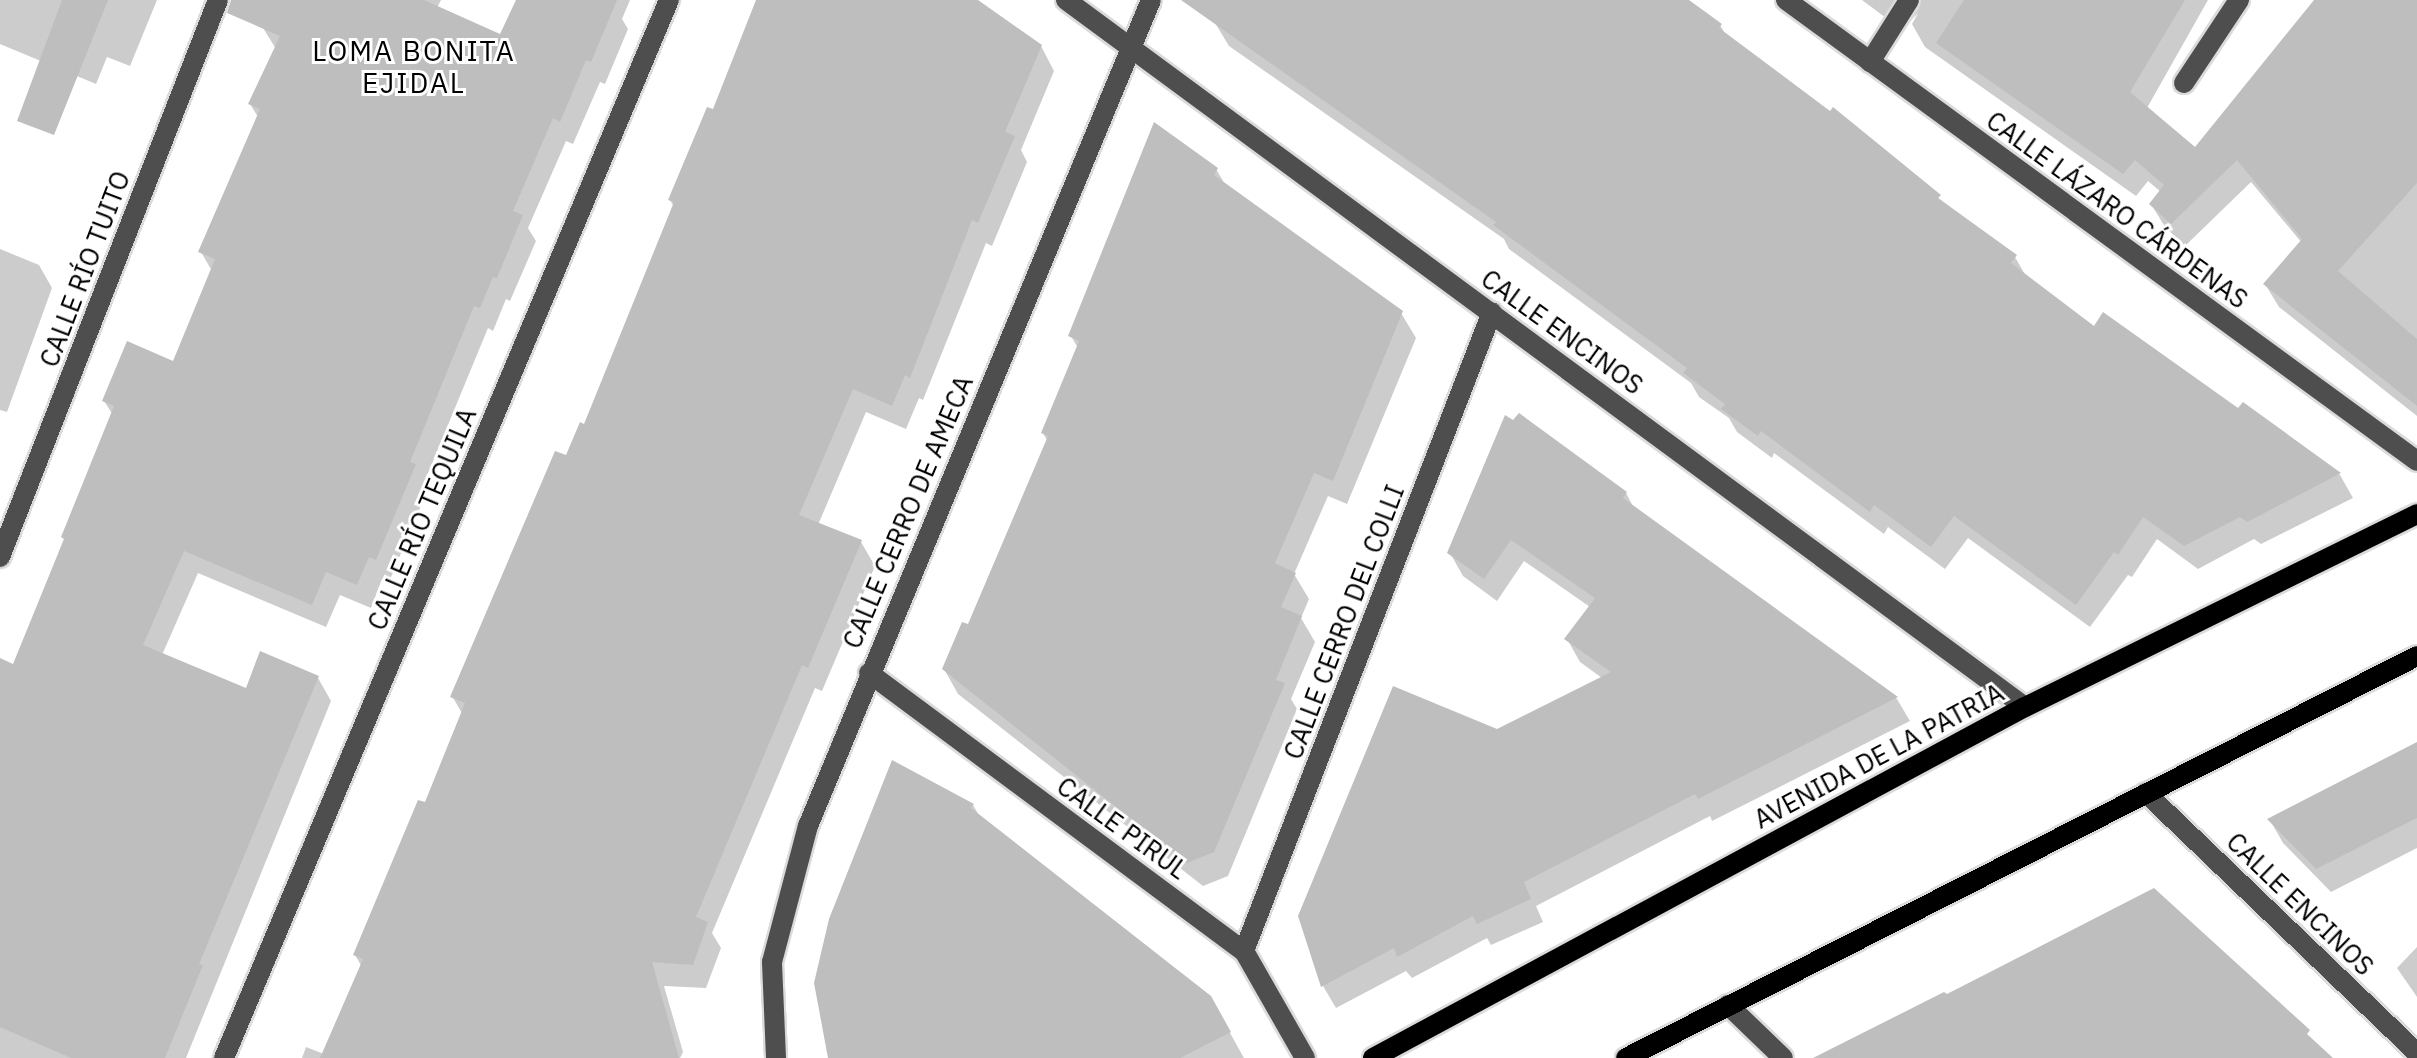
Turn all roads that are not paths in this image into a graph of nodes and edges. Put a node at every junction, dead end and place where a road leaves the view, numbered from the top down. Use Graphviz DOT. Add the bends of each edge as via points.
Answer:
graph roads {
  1 [pos="218,0"];
  2 [pos="669,0"];
  3 [pos="1066,0"];
  4 [pos="1151,0"];
  5 [pos="1786,0"];
  6 [pos="1909,0"];
  7 [pos="2239,0"];
  8 [pos="1131,47"];
  9 [pos="1870,62"];
  10 [pos="2184,83"];
  11 [pos="1492,312"];
  12 [pos="2417,461"];
  13 [pos="2417,514"];
  14 [pos="0,557"];
  15 [pos="2417,656"];
  16 [pos="869,673"];
  17 [pos="2025,707"];
  18 [pos="2146,793"];
  19 [pos="1244,951"];
  20 [pos="1728,1005"];
  21 [pos="2417,1053"];
  22 [pos="224,1058"];
  23 [pos="776,1058"];
  24 [pos="1305,1058"];
  25 [pos="1373,1058"];
  26 [pos="1626,1058"];
  27 [pos="1783,1058"];
  1 -- 14 [label="street, CALLE RÍO TUITO"];
  2 -- 22 [label="street, CALLE RÍO TEQUILA"];
  3 -- 8 [label="street, CALLE ENCINOS"];
  4 -- 8 [label="street, CALLE CERRO DE AMECA"];
  5 -- 9 [label="street, CALLE LÁZARO CÁRDENAS"];
  6 -- 9 [label="street"];
  7 -- 10 [label="street"];
  8 -- 11 [label="street, CALLE ENCINOS"];
  8 -- 16 [label="street, CALLE CERRO DE AMECA"];
  9 -- 12 [label="street, CALLE LÁZARO CÁRDENAS"];
  11 -- 17 [label="street, CALLE ENCINOS"];
  11 -- 19 [label="street, CALLE CERRO DEL COLLI"];
  13 -- 17 [label="main road, AVENIDA DE LA PATRIA"];
  15 -- 18 [label="main road"];
  16 -- 19 [label="street, CALLE PIRUL"];
  16 -- 23 [label="street, CALLE CERRO DE AMECA" via="808,826 772,962"];
  17 -- 25 [label="main road, AVENIDA DE LA PATRIA"];
  18 -- 20 [label="main road"];
  18 -- 21 [label="street, CALLE ENCINOS"];
  19 -- 24 [label="street, CALLE PIRUL"];
  20 -- 26 [label="main road"];
  20 -- 27 [label="street"];
}
